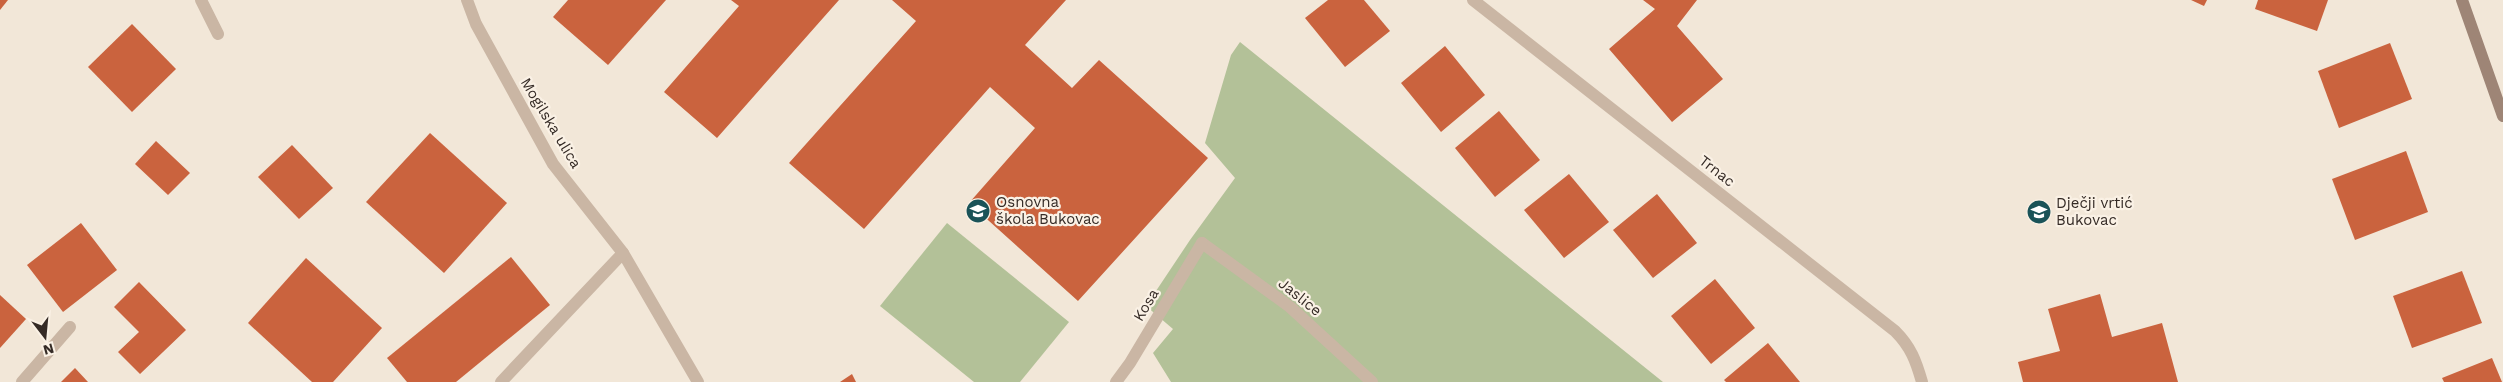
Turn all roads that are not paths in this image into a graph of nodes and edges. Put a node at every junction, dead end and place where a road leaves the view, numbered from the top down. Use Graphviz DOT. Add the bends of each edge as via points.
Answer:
graph roads {
  1 [pos="201,0"];
  2 [pos="466,0"];
  3 [pos="1473,0"];
  4 [pos="2462,0"];
  5 [pos="218,34"];
  6 [pos="2503,116"];
  7 [pos="1202,243"];
  8 [pos="623,253"];
  9 [pos="70,327"];
  10 [pos="22,382"];
  11 [pos="501,382"];
  12 [pos="698,382"];
  13 [pos="1116,382"];
  14 [pos="1372,382"];
  15 [pos="1922,382"];
  1 -- 5 [label="street"];
  2 -- 8 [label="street, Mogilska ulica" via="553,164"];
  3 -- 15 [label="street, Trnac" via="1895,331 1907,342 1916,358"];
  4 -- 6 [label="street"];
  7 -- 13 [label="street, Kosa"];
  7 -- 14 [label="street, Jaslice" via="1290,307"];
  8 -- 11 [label="street"];
  8 -- 12 [label="street, Mogilska ulica"];
  9 -- 10 [label="street"];
}
